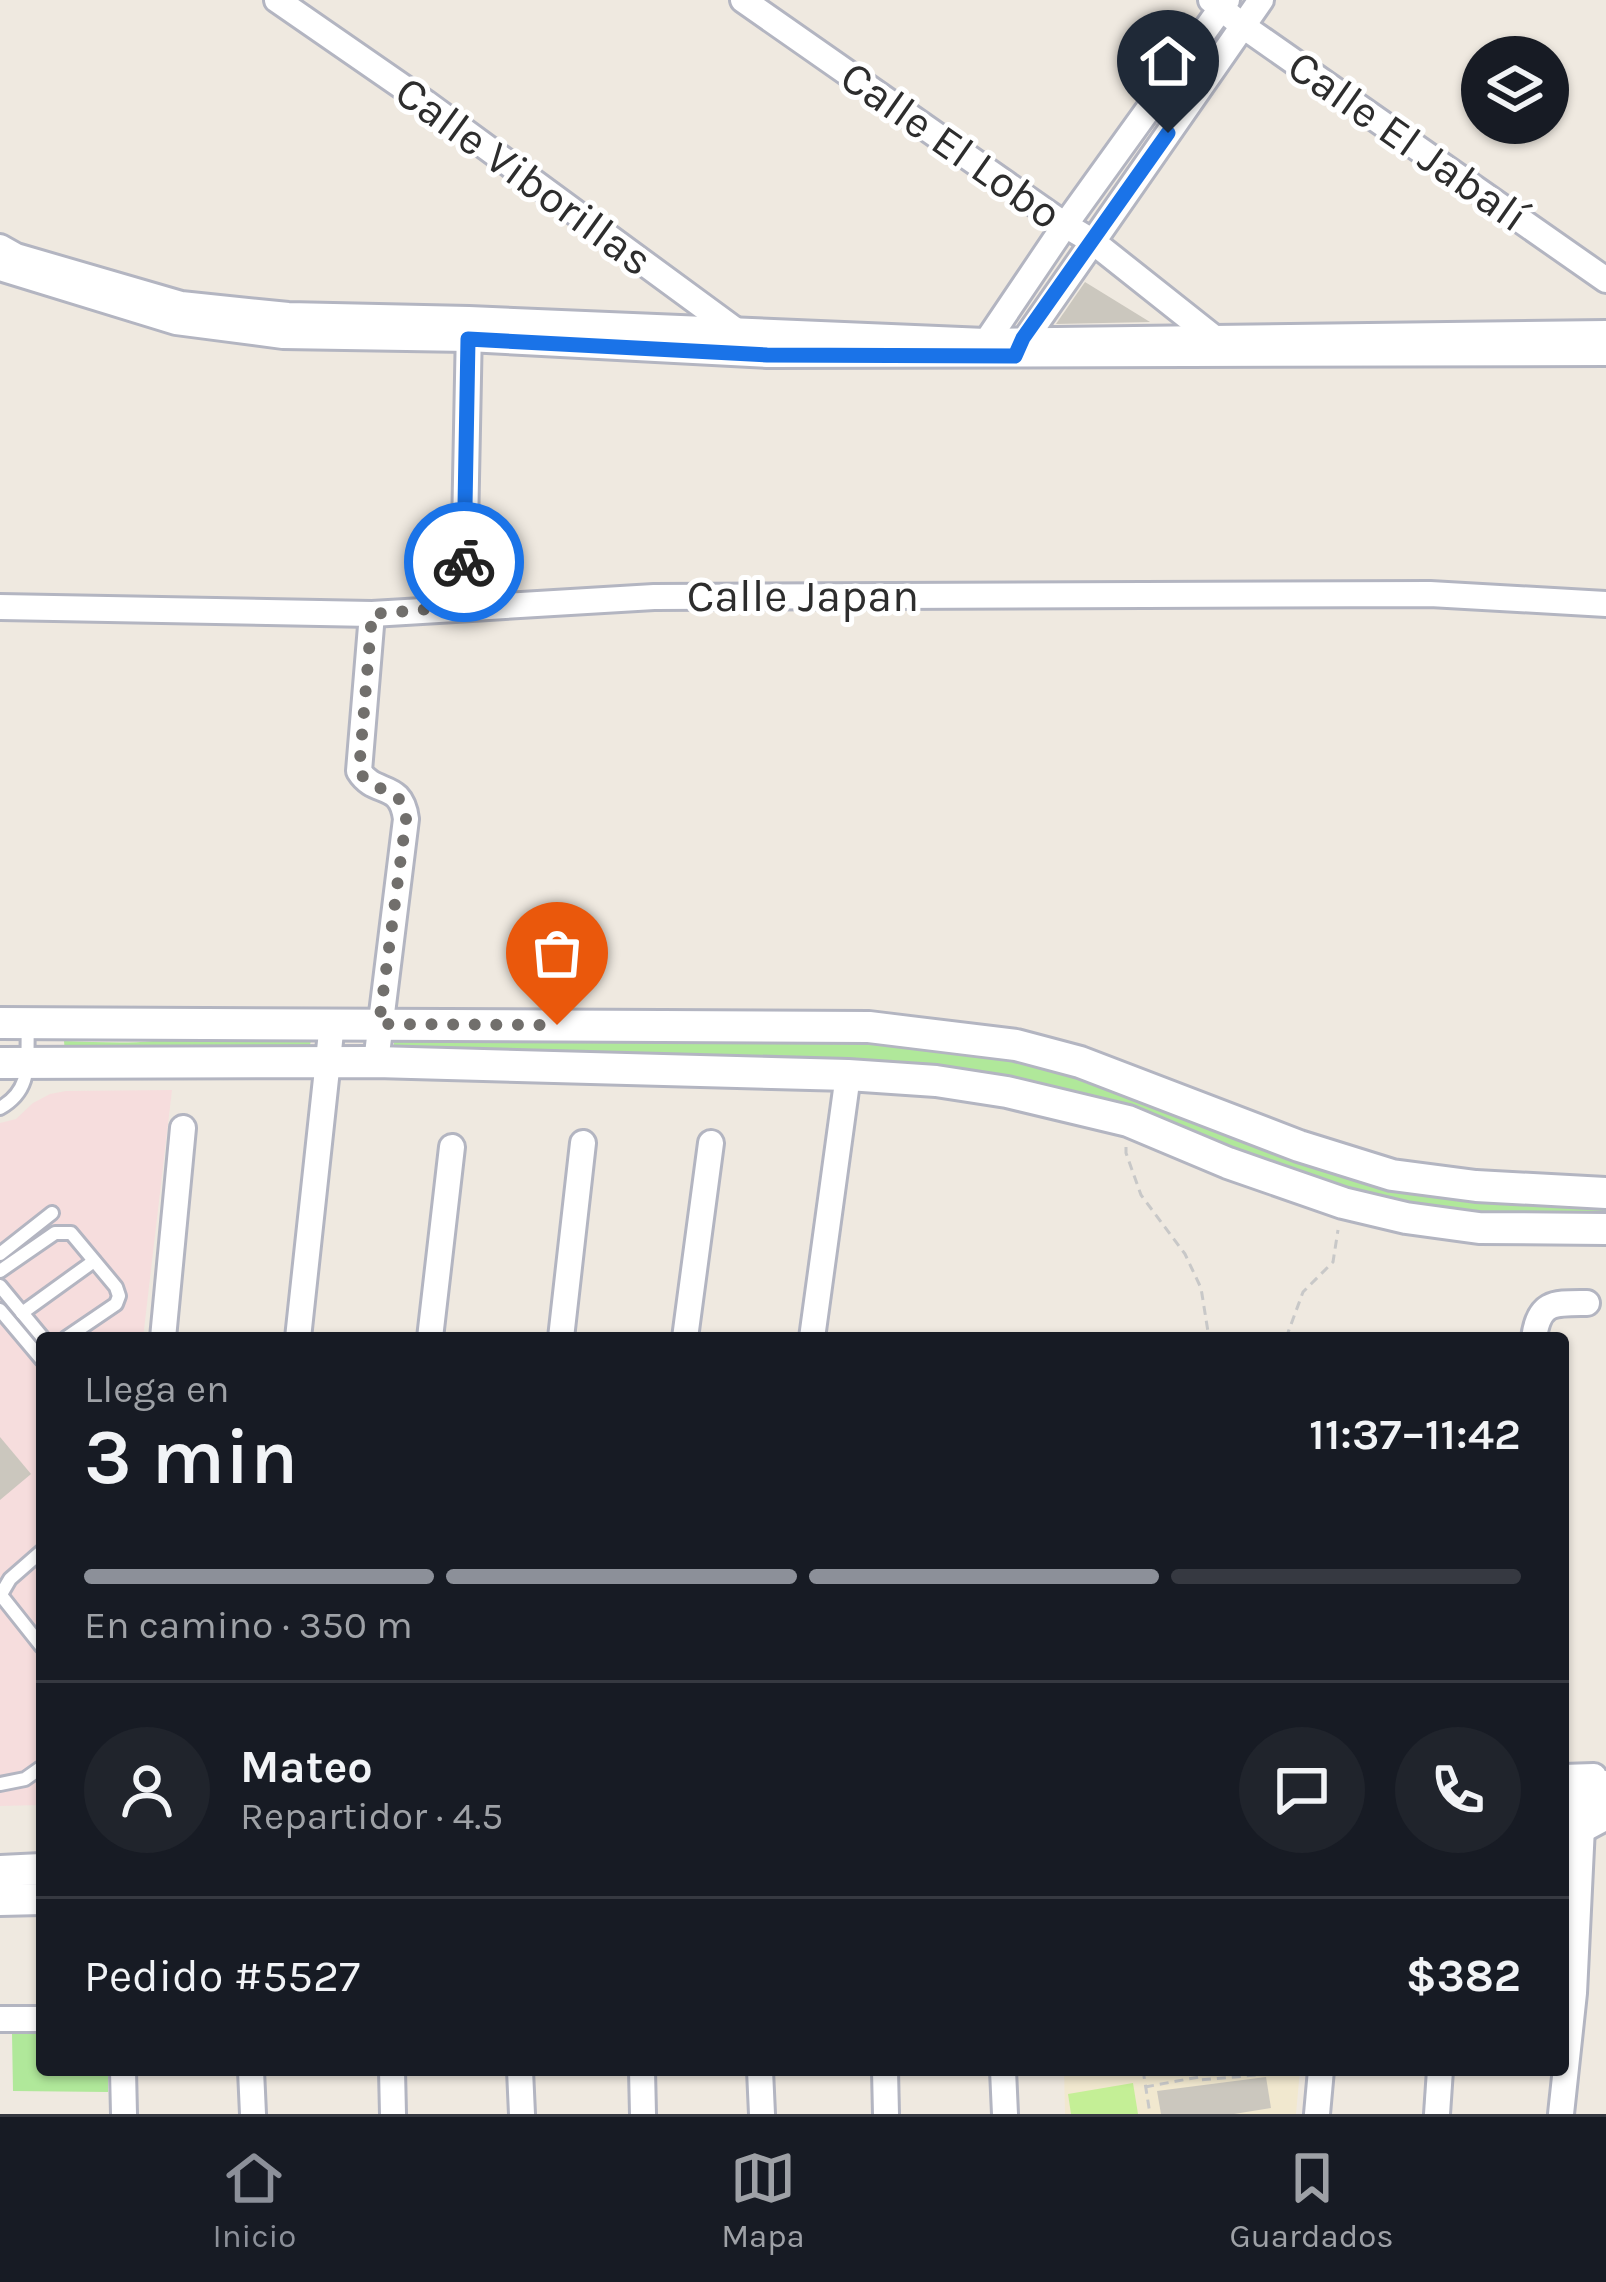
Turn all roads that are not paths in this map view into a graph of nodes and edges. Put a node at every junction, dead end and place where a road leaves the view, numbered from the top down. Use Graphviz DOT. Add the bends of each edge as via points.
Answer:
graph roads {
  1 [pos="277,0"];
  2 [pos="743,0"];
  3 [pos="1261,0"];
  4 [pos="1220,2"];
  5 [pos="1243,26"];
  6 [pos="1065,224"];
  7 [pos="1092,241"];
  8 [pos="0,248"];
  9 [pos="0,268"];
  10 [pos="1606,280"];
  11 [pos="178,313"];
  12 [pos="469,329"];
  13 [pos="736,331"];
  14 [pos="1606,333"];
  15 [pos="1213,337"];
  16 [pos="1019,347"];
  17 [pos="981,348"];
  18 [pos="1606,353"];
  19 [pos="767,355"];
  20 [pos="465,594"];
  21 [pos="1606,604"];
  22 [pos="0,608"];
  23 [pos="372,614"];
  24 [pos="332,1023"];
  25 [pos="14,1024"];
  26 [pos="379,1024"];
  27 [pos="13,1062"];
  28 [pos="376,1062"];
  29 [pos="326,1064"];
  30 [pos="848,1076"];
  31 [pos="0,1108"];
  32 [pos="183,1128"];
  33 [pos="583,1143"];
  34 [pos="711,1143"];
  35 [pos="452,1147"];
  36 [pos="1606,1193"];
  37 [pos="52,1214"];
  38 [pos="1606,1228"];
  39 [pos="0,1254"];
  40 [pos="94,1261"];
  41 [pos="0,1271"];
  42 [pos="0,1286"];
  43 [pos="1587,1304"];
  44 [pos="0,1310"];
  45 [pos="22,1313"];
  46 [pos="38,1332"];
  47 [pos="75,1332"];
  48 [pos="164,1332"];
  49 [pos="299,1332"];
  50 [pos="431,1332"];
  51 [pos="562,1332"];
  52 [pos="686,1332"];
  53 [pos="813,1332"];
  54 [pos="1535,1332"];
  55 [pos="36,1352"];
  56 [pos="36,1556"];
  57 [pos="5,1580"];
  58 [pos="0,1595"];
  59 [pos="36,1640"];
  60 [pos="36,1771"];
  61 [pos="0,1784"];
  62 [pos="1582,1803"];
  63 [pos="36,1870"];
  64 [pos="0,1871"];
  65 [pos="36,1899"];
  66 [pos="0,1900"];
  67 [pos="1569,1979"];
  68 [pos="0,2019"];
  69 [pos="36,2019"];
  70 [pos="123,2076"];
  71 [pos="251,2076"];
  72 [pos="392,2076"];
  73 [pos="520,2076"];
  74 [pos="642,2076"];
  75 [pos="760,2076"];
  76 [pos="885,2076"];
  77 [pos="1003,2076"];
  78 [pos="1320,2076"];
  79 [pos="1440,2076"];
  80 [pos="1564,2076"];
  81 [pos="124,2114"];
  82 [pos="253,2114"];
  83 [pos="393,2114"];
  84 [pos="521,2114"];
  85 [pos="643,2114"];
  86 [pos="762,2114"];
  87 [pos="886,2114"];
  88 [pos="1005,2114"];
  89 [pos="1317,2114"];
  90 [pos="1437,2114"];
  91 [pos="1562,2114"];
  1 -- 13 [label="street, Calle Viborillas"];
  2 -- 6 [label="street, Calle El Lobo"];
  3 -- 5 [label="street"];
  4 -- 5 [label="street, Calle El Jabalí"];
  4 -- 6 [label="street"];
  5 -- 7 [label="street"];
  5 -- 10 [label="street, Calle El Jabalí"];
  6 -- 7 [label="street, Calle El Lobo"];
  6 -- 17 [label="street"];
  7 -- 15 [label="street, Calle El Lobo"];
  7 -- 16 [label="street"];
  8 -- 11 [label="street"];
  9 -- 11 [label="street"];
  11 -- 12 [label="street" via="283,336"];
  12 -- 13 [label="street"];
  12 -- 19 [label="street"];
  12 -- 20 [label="street"];
  13 -- 17 [label="street"];
  13 -- 19 [label="street, Calle Viborillas"];
  14 -- 15 [label="street"];
  15 -- 16 [label="street"];
  16 -- 17 [label="street"];
  16 -- 18 [label="street"];
  17 -- 19 [label="street"];
  20 -- 21 [label="street, Calle Japan" via="1430,594"];
  20 -- 23 [label="street, Calle Japan"];
  22 -- 23 [label="street, Calle Japan"];
  23 -- 26 [label="street" via="359,771 398,794 406,819"];
  24 -- 25 [label="street"];
  24 -- 26 [label="street"];
  24 -- 29 [label="street"];
  25 -- 27 [label="lane"];
  26 -- 28 [label="street"];
  26 -- 36 [label="street" via="869,1027 1016,1046 1392,1175"];
  27 -- 29 [label="street"];
  27 -- 31 [label="lane" via="26,1084"];
  28 -- 29 [label="street"];
  28 -- 30 [label="street"];
  29 -- 49 [label="street"];
  30 -- 38 [label="street" via="1006,1092 1128,1121 1228,1163 1406,1218 1479,1228"];
  30 -- 53 [label="street"];
  32 -- 48 [label="street"];
  33 -- 51 [label="street"];
  34 -- 52 [label="street"];
  35 -- 50 [label="street"];
  37 -- 39 [label="lane"];
  40 -- 41 [label="lane" via="62,1231"];
  40 -- 45 [label="lane"];
  40 -- 47 [label="lane" via="116,1287 116,1304"];
  42 -- 45 [label="lane"];
  43 -- 54 [label="street" via="1544,1309"];
  44 -- 55 [label="lane"];
  45 -- 46 [label="lane"];
  56 -- 57 [label="lane"];
  57 -- 58 [label="lane"];
  58 -- 59 [label="lane"];
  60 -- 61 [label="lane"];
  62 -- 67 [label="street"];
  63 -- 64 [label="street"];
  65 -- 66 [label="street"];
  68 -- 69 [label="street"];
  70 -- 81 [label="street"];
  71 -- 82 [label="street"];
  72 -- 83 [label="street"];
  73 -- 84 [label="street"];
  74 -- 85 [label="street"];
  75 -- 86 [label="street"];
  76 -- 87 [label="street"];
  77 -- 88 [label="street"];
  78 -- 89 [label="street"];
  79 -- 90 [label="street"];
  80 -- 91 [label="street"];
}
